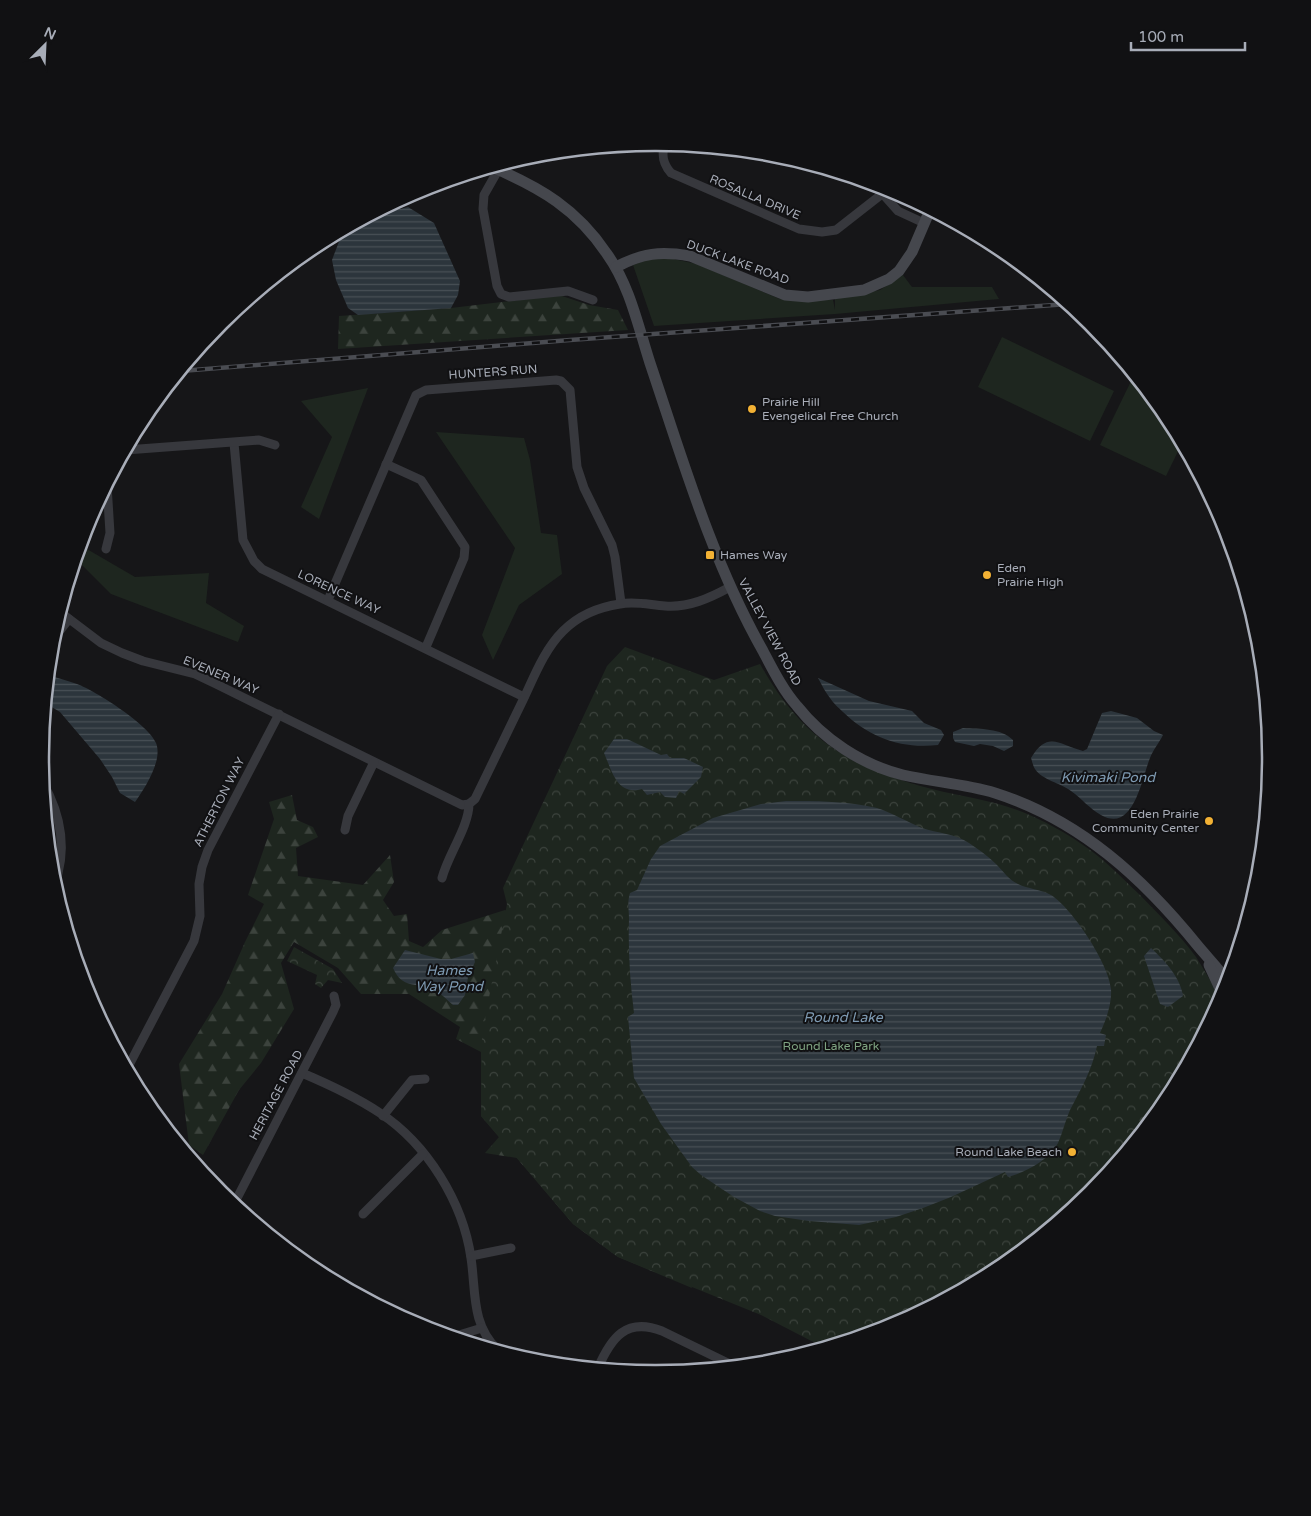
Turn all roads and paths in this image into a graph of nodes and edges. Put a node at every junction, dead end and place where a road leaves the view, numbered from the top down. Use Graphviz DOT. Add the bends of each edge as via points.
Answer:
graph roads {
  1 [pos="662,151"];
  2 [pos="504,171"];
  3 [pos="494,173"];
  4 [pos="882,194"];
  5 [pos="883,195"];
  6 [pos="927,216"];
  7 [pos="924,223"];
  8 [pos="616,267"];
  9 [pos="593,300"];
  10 [pos="234,443"];
  11 [pos="275,445"];
  12 [pos="133,450"];
  13 [pos="386,464"];
  14 [pos="108,497"];
  15 [pos="106,549"];
  16 [pos="730,587"];
  17 [pos="328,600"];
  18 [pos="621,603"];
  19 [pos="65,616"];
  20 [pos="69,619"];
  21 [pos="63,627"];
  22 [pos="426,647"];
  23 [pos="524,697"];
  24 [pos="279,714"];
  25 [pos="374,762"];
  26 [pos="50,797"];
  27 [pos="469,804"];
  28 [pos="345,830"];
  29 [pos="59,866"];
  30 [pos="442,878"];
  31 [pos="1200,948"];
  32 [pos="1222,975"];
  33 [pos="1218,985"];
  34 [pos="334,996"];
  35 [pos="131,1062"];
  36 [pos="302,1073"];
  37 [pos="425,1079"];
  38 [pos="383,1116"];
  39 [pos="423,1154"];
  40 [pos="237,1198"];
  41 [pos="364,1214"];
  42 [pos="511,1248"];
  43 [pos="471,1256"];
  44 [pos="482,1328"];
  45 [pos="463,1334"];
  46 [pos="492,1342"];
  47 [pos="723,1361"];
  48 [pos="601,1362"];
  1 -- 4 [label="street, ROSALLA DRIVE" via="660,164 678,178 799,229 836,230"];
  2 -- 8 [label="street, VALLEY VIEW ROAD" via="560,203 595,238"];
  3 -- 9 [label="street" via="484,195 483,209 497,286 502,294 510,297 568,291"];
  5 -- 7 [label="street" via="898,211"];
  6 -- 7 [label="street, DUCK LAKE ROAD"];
  7 -- 8 [label="street, DUCK LAKE ROAD" via="912,252 899,271 876,286 848,292 808,297 784,295 690,256 661,252 646,254"];
  8 -- 16 [label="street, VALLEY VIEW ROAD" via="630,298 712,546"];
  10 -- 11 [label="street" via="259,440"];
  10 -- 12 [label="street"];
  10 -- 17 [label="street, LORENCE WAY" via="242,529 248,551 254,561 272,575"];
  13 -- 17 [label="street, HUNTERS RUN"];
  13 -- 18 [label="street, HUNTERS RUN" via="413,400 421,391 560,381 570,390 577,467 612,545"];
  13 -- 22 [label="street" via="421,480 465,547 464,558"];
  14 -- 15 [label="street" via="110,533"];
  16 -- 18 [label="street" via="684,605"];
  16 -- 31 [label="street, VALLEY VIEW ROAD" via="788,695 832,741 884,769 995,793 1071,827 1126,868"];
  17 -- 22 [label="street, LORENCE WAY"];
  18 -- 23 [label="street" via="588,613 563,631 543,658"];
  19 -- 20 [label="street, EVENER WAY"];
  20 -- 21 [label="street"];
  20 -- 24 [label="street, EVENER WAY" via="122,653 195,674"];
  22 -- 23 [label="street, LORENCE WAY"];
  23 -- 27 [label="street" via="475,799"];
  24 -- 25 [label="street, EVENER WAY"];
  24 -- 35 [label="street, ATHERTON WAY" via="208,850 199,884 200,916 194,942"];
  25 -- 27 [label="street, EVENER WAY" via="462,804"];
  25 -- 28 [label="street" via="348,816"];
  26 -- 29 [label="street" via="60,826 62,843"];
  27 -- 30 [label="street" via="469,814"];
  31 -- 32 [label="street, VALLEY VIEW ROAD"];
  31 -- 33 [label="street, VALLEY VIEW ROAD"];
  34 -- 36 [label="street, HERITAGE ROAD" via="334,1012"];
  36 -- 38 [label="street"];
  36 -- 40 [label="street, HERITAGE ROAD"];
  37 -- 38 [label="street" via="412,1080"];
  38 -- 39 [label="street"];
  39 -- 41 [label="street"];
  39 -- 43 [label="street" via="454,1203"];
  42 -- 43 [label="street"];
  43 -- 44 [label="street" via="476,1309"];
  44 -- 45 [label="street"];
  44 -- 46 [label="street"];
  47 -- 48 [label="street" via="662,1331 640,1326 616,1337"];
}
